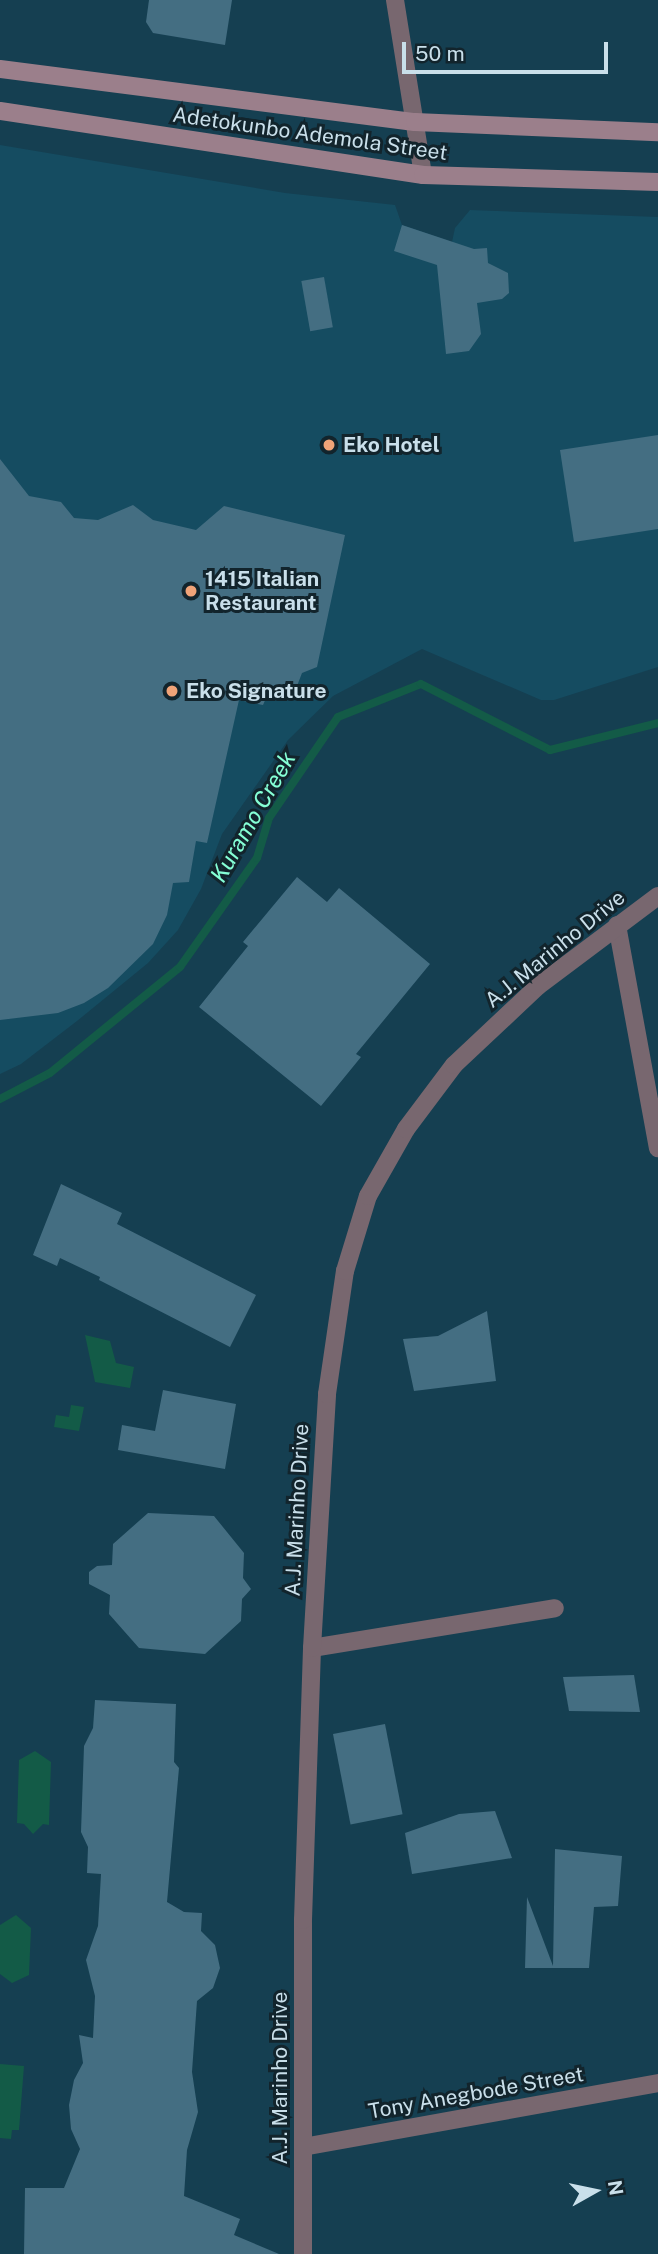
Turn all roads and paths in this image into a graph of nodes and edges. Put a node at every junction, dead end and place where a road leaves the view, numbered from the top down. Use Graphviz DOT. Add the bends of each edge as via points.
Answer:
graph roads {
  1 [pos="395,0"];
  2 [pos="0,69"];
  3 [pos="0,111"];
  4 [pos="415,122"];
  5 [pos="658,132"];
  6 [pos="423,175"];
  7 [pos="658,182"];
  8 [pos="658,896"];
  9 [pos="617,925"];
  10 [pos="658,1148"];
  11 [pos="555,1608"];
  12 [pos="312,1648"];
  13 [pos="658,2083"];
  14 [pos="303,2147"];
  15 [pos="303,2254"];
  1 -- 4 [label="street"];
  2 -- 4 [label="main road, Adetokunbo Ademola Street"];
  3 -- 6 [label="main road, Adetokunbo Ademola Street"];
  4 -- 5 [label="main road, Adetokunbo Ademola Street"];
  4 -- 6 [label="street"];
  6 -- 7 [label="main road, Adetokunbo Ademola Street"];
  8 -- 9 [label="street, A.J. Marinho Drive"];
  9 -- 10 [label="street"];
  9 -- 12 [label="street, A.J. Marinho Drive" via="538,986 454,1066 406,1129 368,1196 345,1271 327,1394"];
  11 -- 12 [label="street"];
  12 -- 14 [label="street, A.J. Marinho Drive" via="303,1920"];
  13 -- 14 [label="street, Tony Anegbode Street"];
  14 -- 15 [label="street, A.J. Marinho Drive"];
}
